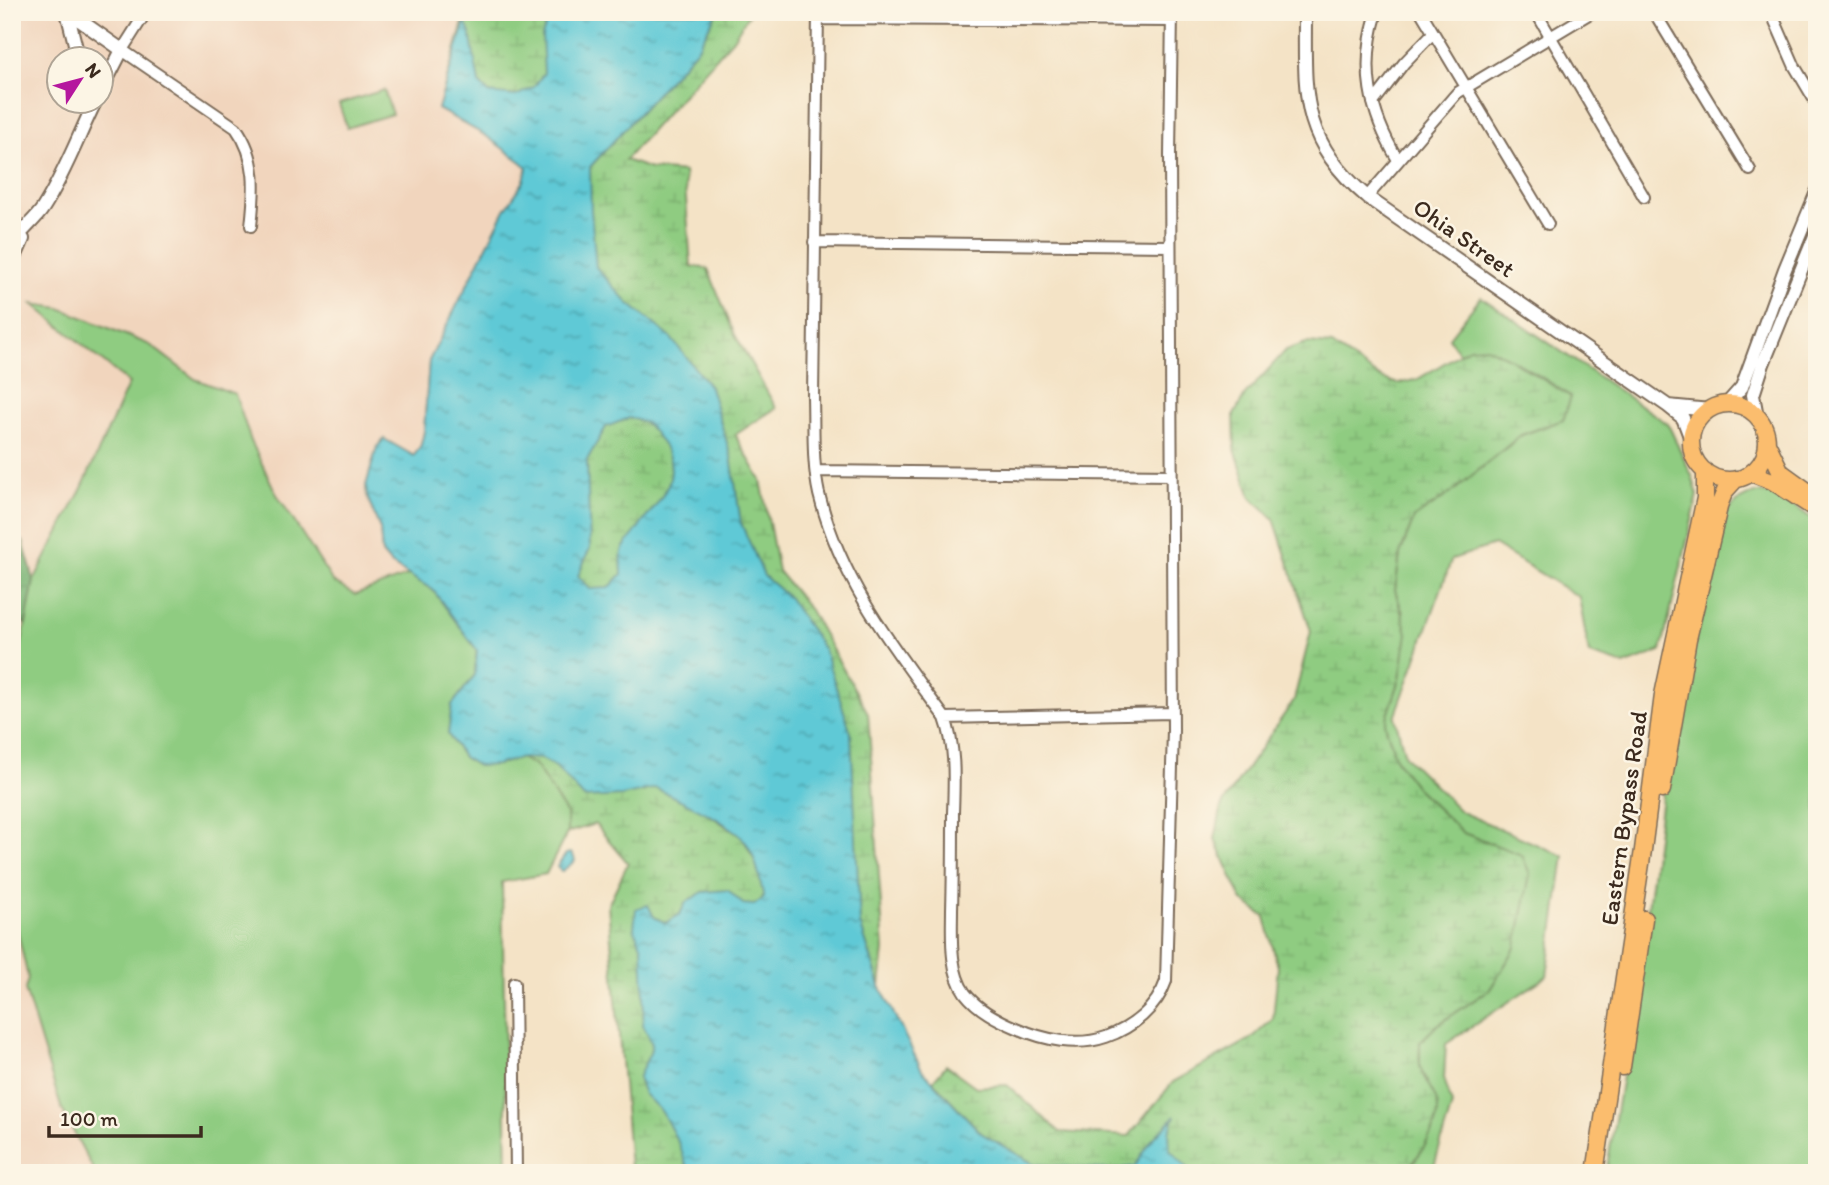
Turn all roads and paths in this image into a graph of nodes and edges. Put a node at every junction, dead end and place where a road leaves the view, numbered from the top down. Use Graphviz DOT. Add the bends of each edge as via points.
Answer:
graph roads {
  1 [pos="67,12"];
  2 [pos="146,12"];
  3 [pos="1305,12"];
  4 [pos="1377,12"];
  5 [pos="1420,12"];
  6 [pos="1536,12"];
  7 [pos="1592,12"];
  8 [pos="1654,12"];
  9 [pos="1771,12"];
  10 [pos="818,16"];
  11 [pos="1172,17"];
  12 [pos="1433,33"];
  13 [pos="1550,37"];
  14 [pos="76,46"];
  15 [pos="122,50"];
  16 [pos="116,62"];
  17 [pos="1467,87"];
  18 [pos="1373,103"];
  19 [pos="1817,104"];
  20 [pos="86,116"];
  21 [pos="1398,160"];
  22 [pos="1750,170"];
  23 [pos="1817,192"];
  24 [pos="1367,197"];
  25 [pos="1644,197"];
  26 [pos="1803,223"];
  27 [pos="1548,224"];
  28 [pos="251,226"];
  29 [pos="28,227"];
  30 [pos="12,228"];
  31 [pos="1817,229"];
  32 [pos="814,242"];
  33 [pos="12,246"];
  34 [pos="1170,246"];
  35 [pos="12,264"];
  36 [pos="1668,406"];
  37 [pos="1718,407"];
  38 [pos="1756,416"];
  39 [pos="1692,442"];
  40 [pos="1767,443"];
  41 [pos="816,471"];
  42 [pos="1705,471"];
  43 [pos="1171,475"];
  44 [pos="1744,476"];
  45 [pos="1817,498"];
  46 [pos="1817,510"];
  47 [pos="1172,713"];
  48 [pos="945,718"];
  49 [pos="514,983"];
  50 [pos="516,1173"];
  51 [pos="1595,1173"];
  52 [pos="1605,1173"];
  1 -- 14 [label="street"];
  1 -- 15 [label="street"];
  2 -- 15 [label="street"];
  3 -- 24 [label="street, Ohia Street" via="1305,73 1313,125 1330,159"];
  4 -- 18 [label="street" via="1368,62"];
  5 -- 12 [label="street"];
  6 -- 13 [label="street"];
  7 -- 13 [label="street"];
  8 -- 22 [label="street"];
  9 -- 19 [label="street"];
  10 -- 11 [label="street"];
  10 -- 32 [label="street"];
  11 -- 34 [label="street"];
  12 -- 17 [label="street"];
  12 -- 18 [label="street"];
  13 -- 17 [label="street"];
  13 -- 25 [label="street"];
  15 -- 16 [label="street"];
  15 -- 28 [label="street" via="236,128 246,141 256,183"];
  17 -- 21 [label="street"];
  17 -- 27 [label="street"];
  18 -- 21 [label="street"];
  20 -- 29 [label="street" via="54,187"];
  21 -- 24 [label="street"];
  23 -- 26 [label="street"];
  24 -- 36 [label="street, Ohia Street"];
  26 -- 31 [label="street"];
  26 -- 37 [label="street" via="1742,387"];
  29 -- 30 [label="street"];
  29 -- 33 [label="street"];
  29 -- 35 [label="street"];
  31 -- 38 [label="street" via="1756,385"];
  32 -- 34 [label="street"];
  32 -- 41 [label="street"];
  34 -- 43 [label="street"];
  36 -- 37 [label="street"];
  36 -- 39 [label="street, Ohia Street" via="1683,418"];
  37 -- 38 [label="main road" via="1742,407"];
  37 -- 39 [label="main road" via="1701,417"];
  38 -- 40 [label="main road"];
  39 -- 42 [label="main road" via="1695,458"];
  40 -- 44 [label="main road" via="1763,460"];
  40 -- 45 [label="main road" via="1781,472"];
  41 -- 43 [label="street"];
  41 -- 48 [label="street" via="832,537 854,584 878,628"];
  42 -- 44 [label="main road" via="1722,479"];
  42 -- 51 [label="main road, Eastern Bypass Road" via="1705,498 1663,695"];
  43 -- 47 [label="street"];
  44 -- 46 [label="main road" via="1772,481"];
  44 -- 52 [label="main road, Eastern Bypass Road" via="1725,491 1720,503 1678,692"];
  47 -- 48 [label="street"];
  47 -- 48 [label="street" via="1166,981 1161,994 1135,1021 1100,1039 1080,1042 1059,1041 1003,1023 965,992 958,977 952,936 952,736"];
  49 -- 50 [label="street"];
}
